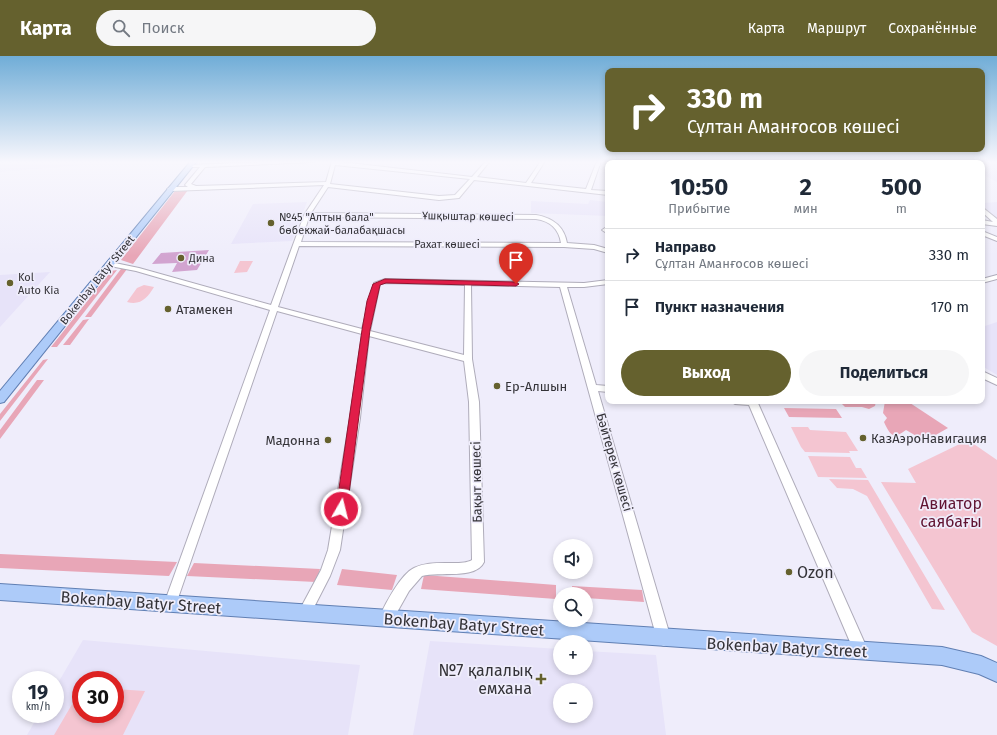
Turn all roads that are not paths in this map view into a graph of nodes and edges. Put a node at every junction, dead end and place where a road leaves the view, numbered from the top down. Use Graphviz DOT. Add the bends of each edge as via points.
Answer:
graph roads {
  1 [pos="167,193"];
  2 [pos="321,193"];
  3 [pos="401,193"];
  4 [pos="461,193"];
  5 [pos="985,211"];
  6 [pos="307,215"];
  7 [pos="985,222"];
  8 [pos="997,223"];
  9 [pos="985,234"];
  10 [pos="997,240"];
  11 [pos="298,244"];
  12 [pos="564,245"];
  13 [pos="605,250"];
  14 [pos="110,264"];
  15 [pos="997,277"];
  16 [pos="985,280"];
  17 [pos="605,282"];
  18 [pos="468,283"];
  19 [pos="563,285"];
  20 [pos="273,308"];
  21 [pos="366,334"];
  22 [pos="468,360"];
  23 [pos="985,376"];
  24 [pos="997,382"];
  25 [pos="594,388"];
  26 [pos="605,389"];
  27 [pos="0,399"];
  28 [pos="753,404"];
  29 [pos="0,592"];
  30 [pos="170,604"];
  31 [pos="304,613"];
  32 [pos="386,618"];
  33 [pos="664,639"];
  34 [pos="861,651"];
  35 [pos="997,673"];
  1 -- 14 [label="main road, Bokenbay Batyr Street"];
  2 -- 6 [label="street"];
  3 -- 4 [label="street" via="446,198 457,198"];
  5 -- 8 [label="street"];
  6 -- 11 [label="street"];
  6 -- 12 [label="street, Ұшқыштар көшесі" via="536,216 560,229 564,235"];
  7 -- 8 [label="street"];
  9 -- 10 [label="street"];
  11 -- 12 [label="street, Рахат көшесі"];
  11 -- 20 [label="street"];
  12 -- 13 [label="street, Рахат көшесі"];
  14 -- 20 [label="street" via="138,269"];
  14 -- 27 [label="main road, Bokenbay Batyr Street"];
  15 -- 16 [label="street"];
  17 -- 19 [label="street"];
  18 -- 19 [label="street"];
  18 -- 21 [label="street" via="381,282 375,286"];
  18 -- 22 [label="street, Бақыт көшесі"];
  19 -- 25 [label="street, Бәйтерек көшесі"];
  20 -- 21 [label="street"];
  20 -- 30 [label="street"];
  21 -- 22 [label="street"];
  21 -- 31 [label="street" via="334,550 326,572"];
  22 -- 32 [label="street, Бақыт көшесі" via="474,402 478,562 469,567 418,572"];
  23 -- 24 [label="street"];
  25 -- 26 [label="street"];
  25 -- 33 [label="street, Бәйтерек көшесі"];
  28 -- 34 [label="street"];
  29 -- 30 [label="main road, Bokenbay Batyr Street"];
  30 -- 31 [label="main road, Bokenbay Batyr Street"];
  31 -- 32 [label="main road, Bokenbay Batyr Street"];
  32 -- 33 [label="main road, Bokenbay Batyr Street"];
  33 -- 34 [label="main road, Bokenbay Batyr Street"];
  34 -- 35 [label="main road, Bokenbay Batyr Street" via="942,656 981,665"];
}
